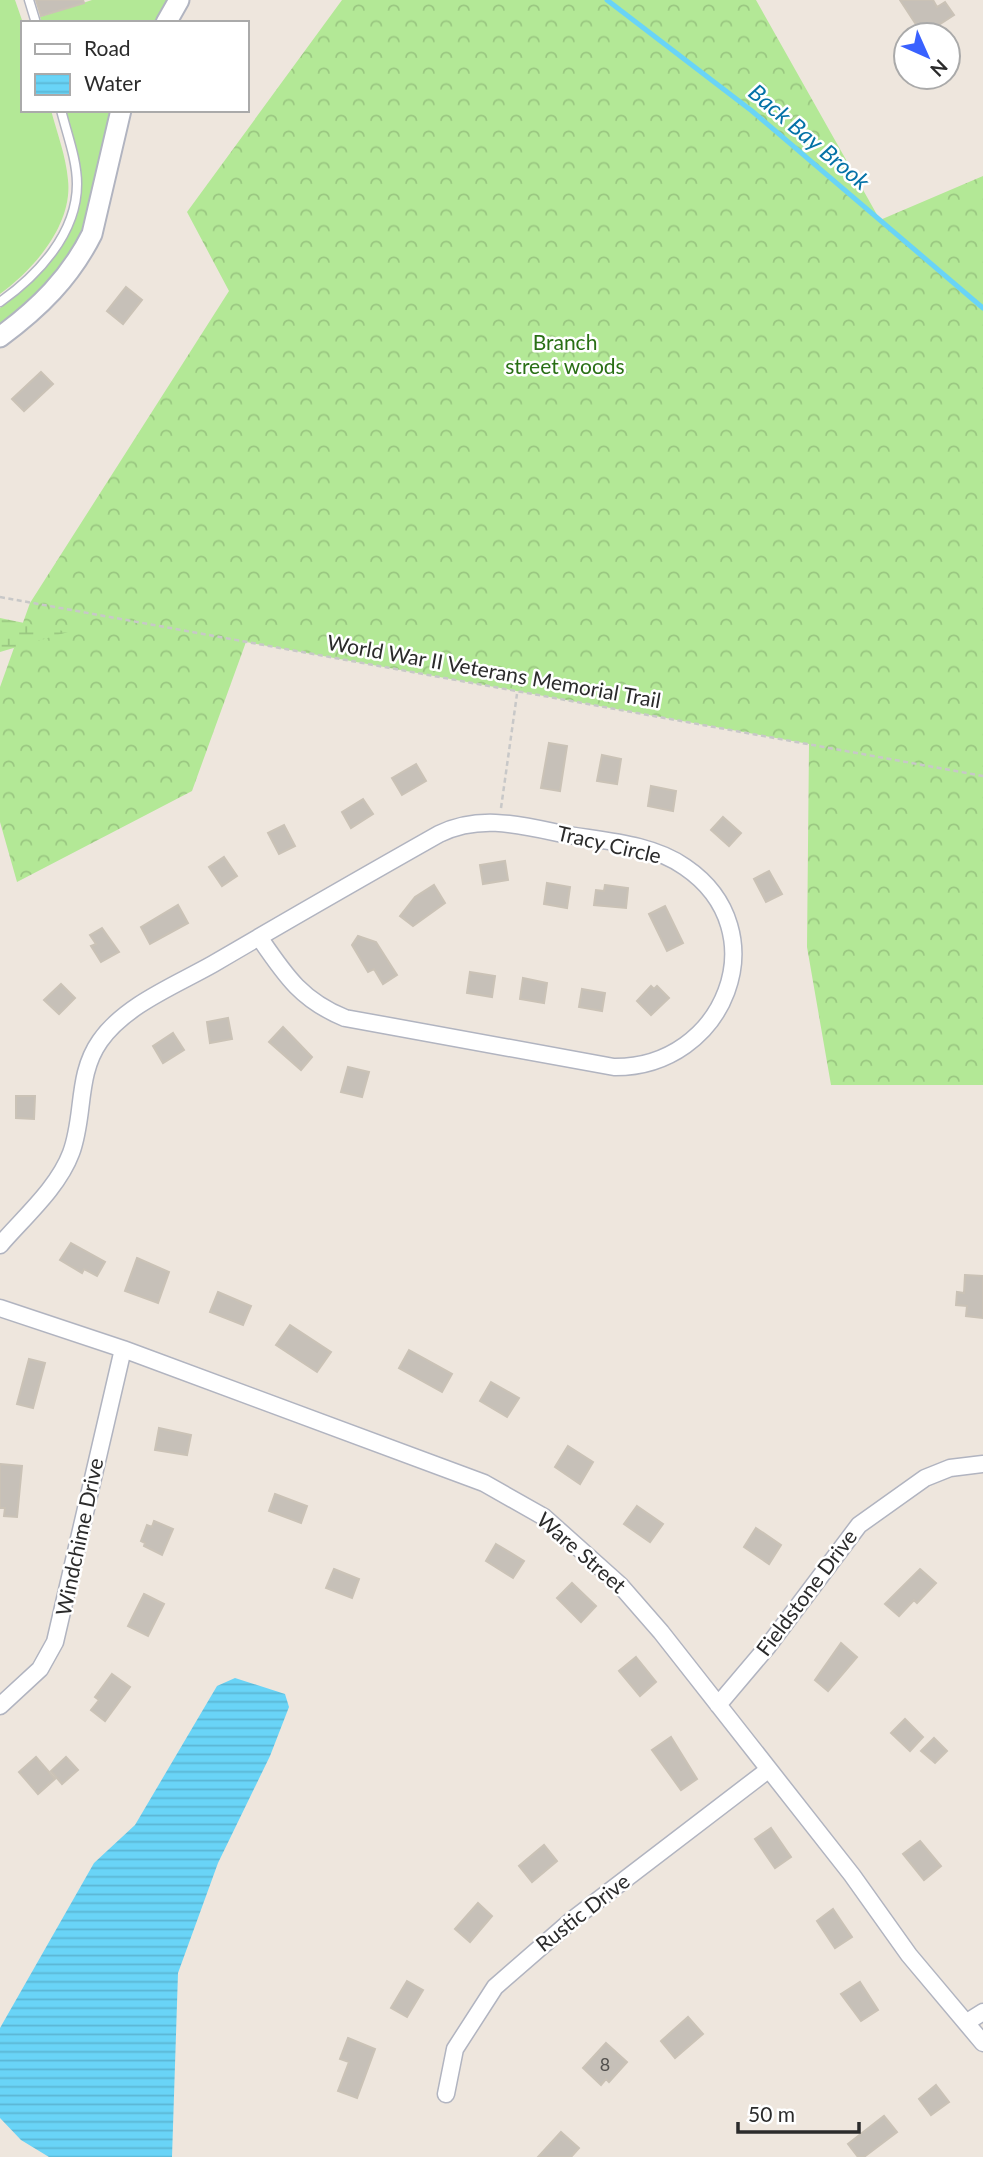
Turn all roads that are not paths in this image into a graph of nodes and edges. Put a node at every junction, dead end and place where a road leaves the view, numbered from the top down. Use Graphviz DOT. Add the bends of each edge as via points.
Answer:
graph roads {
  1 [pos="29,0"];
  2 [pos="179,0"];
  3 [pos="35,21"];
  4 [pos="167,21"];
  5 [pos="61,112"];
  6 [pos="121,112"];
  7 [pos="0,302"];
  8 [pos="0,337"];
  9 [pos="259,937"];
  10 [pos="0,1245"];
  11 [pos="0,1308"];
  12 [pos="123,1349"];
  13 [pos="983,1464"];
  14 [pos="718,1705"];
  15 [pos="0,1706"];
  16 [pos="768,1770"];
  17 [pos="983,2011"];
  18 [pos="967,2022"];
  19 [pos="983,2043"];
  20 [pos="446,2094"];
  1 -- 3 [label="lane"];
  2 -- 4 [label="street"];
  5 -- 7 [label="lane" via="77,182 74,207 49,257"];
  6 -- 8 [label="street" via="92,234 83,251 52,293"];
  9 -- 9 [label="street, Tracy Circle" via="439,834 469,822 499,822 660,854 687,868 704,883 724,914 732,958 723,1002 697,1038 658,1061 614,1067 374,1025 321,1008 301,994"];
  9 -- 10 [label="street, Tracy Circle" via="136,1008 99,1042 86,1071 74,1142 64,1167"];
  11 -- 12 [label="street, Ware Street"];
  12 -- 14 [label="street, Ware Street" via="484,1483 544,1517 620,1585"];
  12 -- 15 [label="street, Windchime Drive" via="55,1642 40,1669"];
  13 -- 14 [label="street, Fieldstone Drive" via="950,1468 925,1478 859,1525"];
  14 -- 16 [label="street, Ware Street"];
  16 -- 18 [label="street, Ware Street" via="909,1955"];
  16 -- 20 [label="street, Rustic Drive" via="572,1920 495,1987 455,2049"];
  17 -- 18 [label="street"];
  18 -- 19 [label="street, Ware Street"];
}
